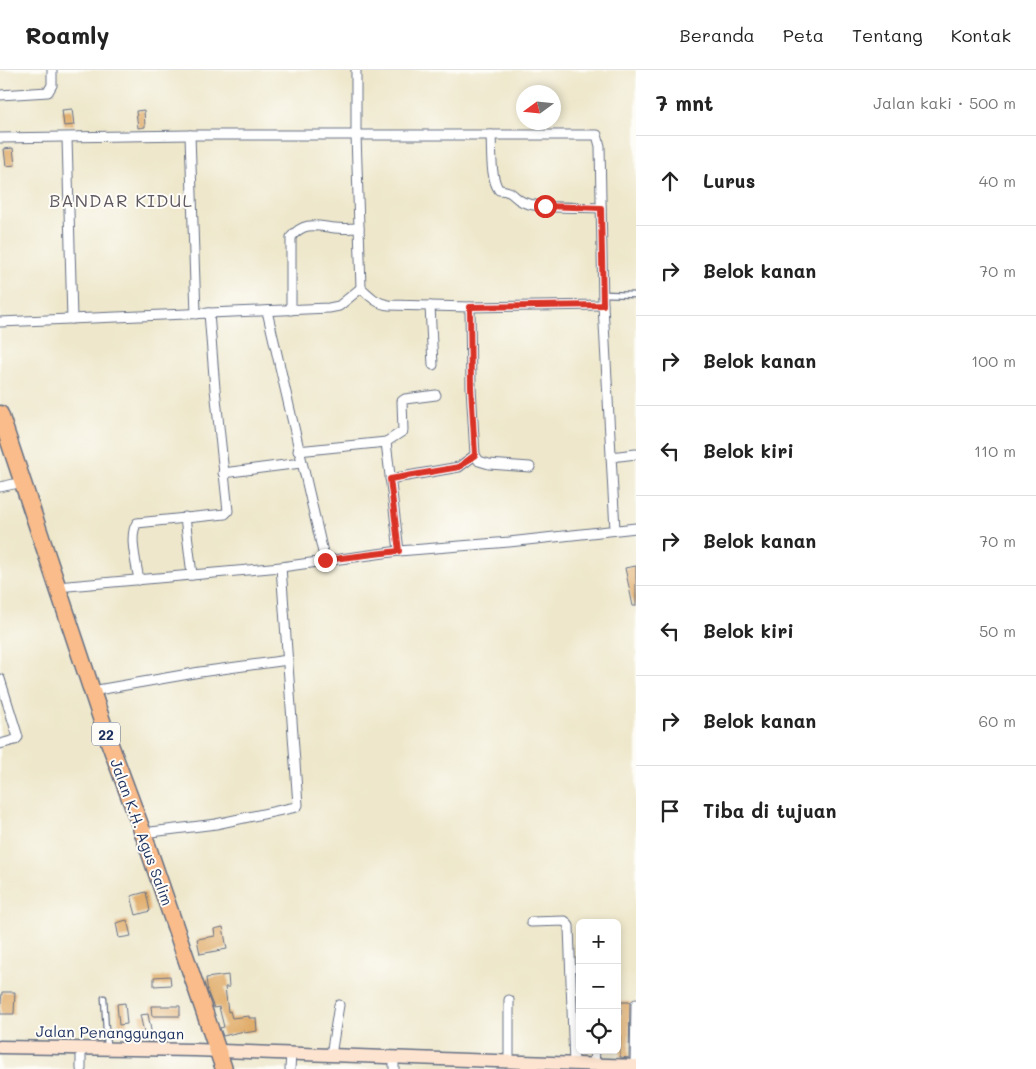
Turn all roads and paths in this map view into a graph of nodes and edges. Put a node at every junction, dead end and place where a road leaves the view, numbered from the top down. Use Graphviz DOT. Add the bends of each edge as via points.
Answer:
graph roads {
  1 [pos="52,70"];
  2 [pos="356,70"];
  3 [pos="0,95"];
  4 [pos="190,135"];
  5 [pos="356,135"];
  6 [pos="491,135"];
  7 [pos="0,138"];
  8 [pos="67,138"];
  9 [pos="601,208"];
  10 [pos="359,228"];
  11 [pos="361,288"];
  12 [pos="603,294"];
  13 [pos="636,295"];
  14 [pos="603,305"];
  15 [pos="430,306"];
  16 [pos="470,307"];
  17 [pos="291,310"];
  18 [pos="266,311"];
  19 [pos="209,313"];
  20 [pos="196,314"];
  21 [pos="72,319"];
  22 [pos="0,322"];
  23 [pos="433,365"];
  24 [pos="436,395"];
  25 [pos="0,414"];
  26 [pos="386,442"];
  27 [pos="298,450"];
  28 [pos="636,454"];
  29 [pos="475,455"];
  30 [pos="611,457"];
  31 [pos="301,463"];
  32 [pos="530,467"];
  33 [pos="224,473"];
  34 [pos="390,479"];
  35 [pos="23,482"];
  36 [pos="0,487"];
  37 [pos="185,517"];
  38 [pos="636,528"];
  39 [pos="615,530"];
  40 [pos="399,551"];
  41 [pos="325,560"];
  42 [pos="281,567"];
  43 [pos="192,576"];
  44 [pos="139,580"];
  45 [pos="57,587"];
  46 [pos="288,660"];
  47 [pos="0,679"];
  48 [pos="92,691"];
  49 [pos="2,693"];
  50 [pos="0,744"];
  51 [pos="143,833"];
  52 [pos="531,922"];
  53 [pos="104,998"];
  54 [pos="509,1000"];
  55 [pos="636,1004"];
  56 [pos="339,1005"];
  57 [pos="0,1047"];
  58 [pos="81,1048"];
  59 [pos="107,1048"];
  60 [pos="219,1052"];
  61 [pos="291,1054"];
  62 [pos="595,1054"];
  63 [pos="330,1055"];
  64 [pos="509,1062"];
  65 [pos="394,1063"];
  66 [pos="574,1064"];
  67 [pos="482,1065"];
  68 [pos="594,1065"];
  69 [pos="545,1066"];
  70 [pos="631,1067"];
  71 [pos="81,1069"];
  72 [pos="224,1069"];
  73 [pos="290,1069"];
  1 -- 3 [label="street" via="52,85 48,92"];
  2 -- 5 [label="street"];
  4 -- 5 [label="street"];
  4 -- 8 [label="street"];
  4 -- 20 [label="street"];
  5 -- 6 [label="street"];
  5 -- 10 [label="street"];
  6 -- 9 [label="street" via="495,185 499,190 509,191 522,202"];
  6 -- 9 [label="street" via="597,135"];
  7 -- 8 [label="street"];
  8 -- 21 [label="street"];
  9 -- 12 [label="street"];
  10 -- 11 [label="street"];
  10 -- 17 [label="street" via="312,225 298,229 291,237"];
  11 -- 15 [label="street" via="382,305"];
  11 -- 17 [label="street" via="334,307"];
  12 -- 13 [label="lane"];
  12 -- 14 [label="street"];
  14 -- 16 [label="street"];
  14 -- 30 [label="street"];
  15 -- 16 [label="street"];
  15 -- 23 [label="street"];
  16 -- 29 [label="street"];
  17 -- 18 [label="street"];
  18 -- 19 [label="street"];
  18 -- 27 [label="street"];
  19 -- 20 [label="street"];
  19 -- 33 [label="street"];
  20 -- 21 [label="street"];
  21 -- 22 [label="street"];
  24 -- 26 [label="street" via="402,401 403,431"];
  25 -- 35 [label="highway, Jalan K.H. Agus Salim / 22"];
  26 -- 27 [label="street"];
  26 -- 34 [label="street"];
  27 -- 31 [label="street"];
  28 -- 30 [label="street"];
  29 -- 32 [label="street" via="479,462"];
  29 -- 34 [label="street" via="459,467"];
  30 -- 39 [label="street"];
  31 -- 33 [label="street"];
  31 -- 41 [label="street"];
  33 -- 37 [label="street" via="228,511 225,514"];
  34 -- 40 [label="street"];
  35 -- 36 [label="street"];
  35 -- 45 [label="highway, Jalan K.H. Agus Salim / 22"];
  37 -- 43 [label="street"];
  37 -- 44 [label="street" via="137,523 134,527"];
  38 -- 39 [label="street"];
  39 -- 40 [label="street"];
  40 -- 41 [label="street"];
  41 -- 42 [label="street"];
  42 -- 43 [label="street"];
  42 -- 46 [label="street"];
  43 -- 44 [label="street"];
  44 -- 45 [label="street"];
  45 -- 48 [label="highway, Jalan K.H. Agus Salim / 22"];
  46 -- 48 [label="street"];
  46 -- 51 [label="street" via="298,805 216,824"];
  47 -- 49 [label="street"];
  48 -- 51 [label="highway, Jalan K.H. Agus Salim / 22"];
  49 -- 50 [label="street" via="18,737"];
  51 -- 60 [label="highway, Jalan K.H. Agus Salim / 22"];
  52 -- 66 [label="street" via="565,921 569,926"];
  53 -- 59 [label="lane"];
  54 -- 64 [label="street"];
  55 -- 70 [label="street"];
  56 -- 63 [label="street"];
  57 -- 58 [label="main road, Jalan Penanggungan"];
  58 -- 59 [label="main road, Jalan Penanggungan"];
  58 -- 71 [label="street"];
  59 -- 60 [label="main road, Jalan Penanggungan"];
  60 -- 61 [label="main road, Jalan Penanggungan"];
  60 -- 72 [label="highway, 22"];
  61 -- 63 [label="main road, Jalan Penanggungan"];
  61 -- 73 [label="street"];
  62 -- 68 [label="street"];
  63 -- 65 [label="main road, Jalan Penanggungan"];
  64 -- 67 [label="main road, Jalan Penanggungan"];
  64 -- 69 [label="main road, Jalan Penanggungan"];
  65 -- 67 [label="main road, Jalan Penanggungan"];
  66 -- 68 [label="main road, Jalan Penanggungan"];
  66 -- 69 [label="main road, Jalan Penanggungan"];
  68 -- 70 [label="main road, Jalan Penanggungan"];
}
